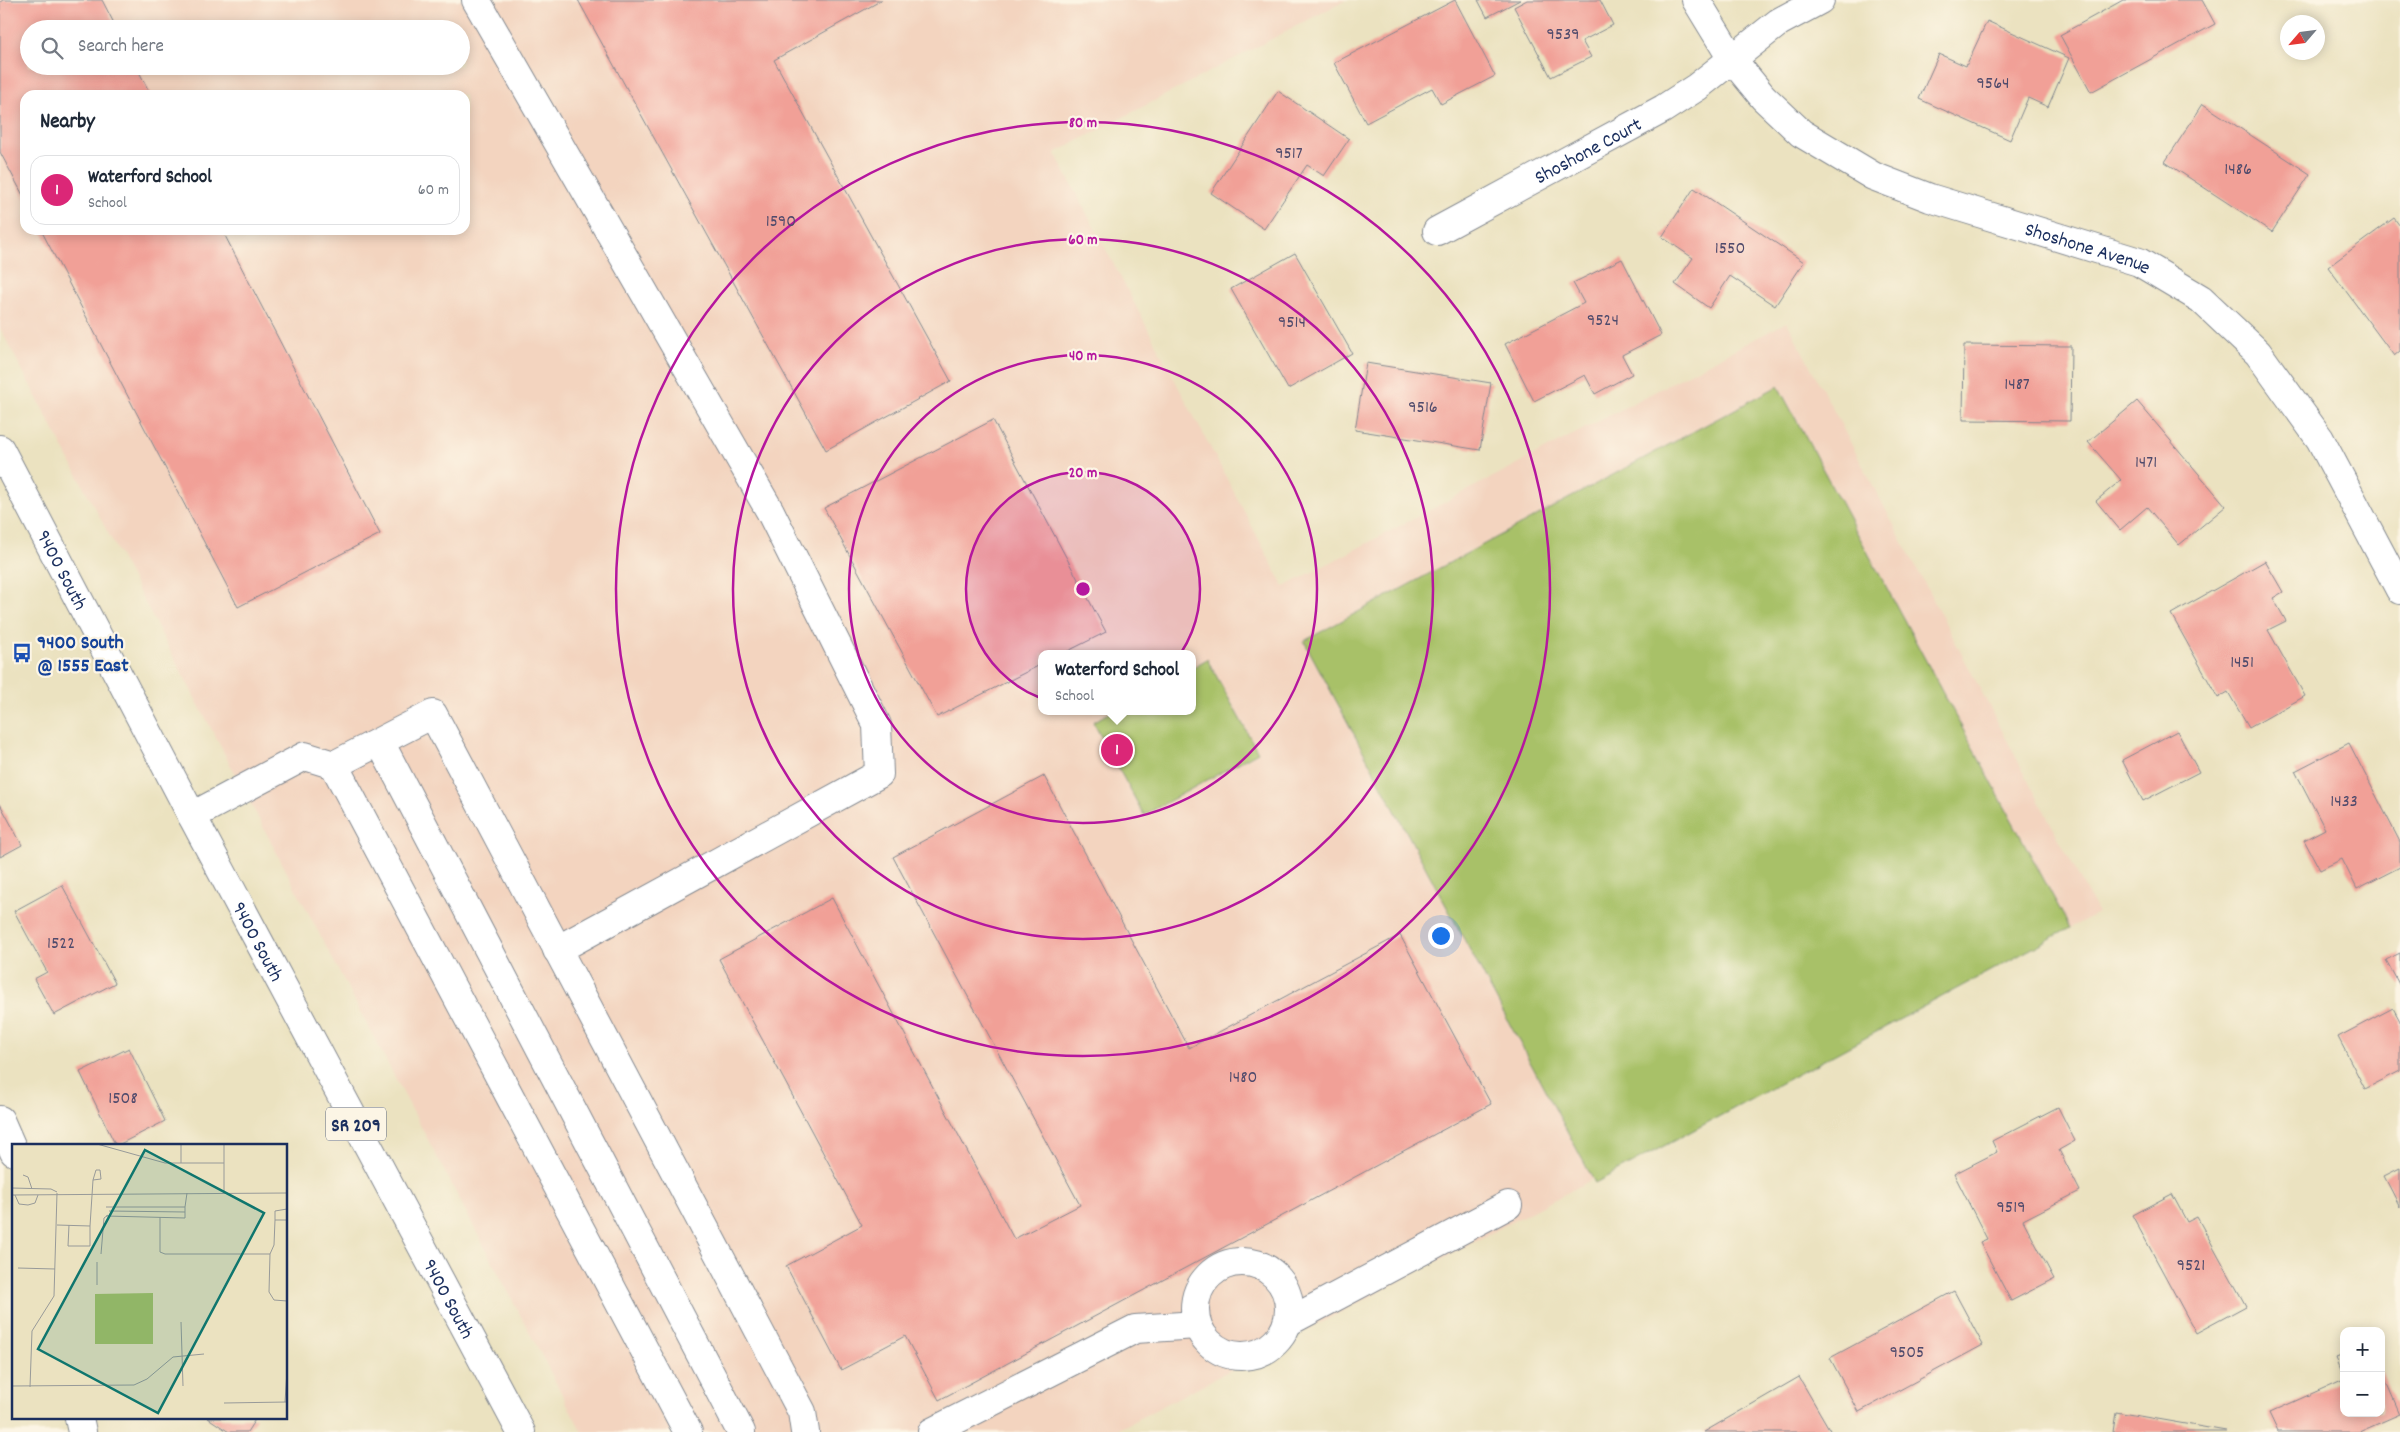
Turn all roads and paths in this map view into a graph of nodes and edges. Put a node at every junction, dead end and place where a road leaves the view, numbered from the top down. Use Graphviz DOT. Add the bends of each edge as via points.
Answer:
graph roads {
  1 [pos="476,0"];
  2 [pos="1696,0"];
  3 [pos="1820,0"];
  4 [pos="1732,59"];
  5 [pos="1437,231"];
  6 [pos="3,464"];
  7 [pos="2400,590"];
  8 [pos="380,742"];
  9 [pos="334,765"];
  10 [pos="192,816"];
  11 [pos="558,950"];
  12 [pos="0,1120"];
  13 [pos="12,1147"];
  14 [pos="1508,1205"];
  15 [pos="1288,1322"];
  16 [pos="1197,1325"];
  17 [pos="521,1432"];
  18 [pos="688,1432"];
  19 [pos="741,1432"];
  20 [pos="805,1432"];
  21 [pos="932,1432"];
  1 -- 11 [label="street" via="770,511 877,725 879,774"];
  2 -- 4 [label="street, Shoshone Avenue"];
  3 -- 4 [label="street, Shoshone Court" via="1779,22"];
  4 -- 5 [label="street, Shoshone Court" via="1663,109"];
  4 -- 7 [label="street, Shoshone Avenue" via="1763,96 1801,133 1873,176 1930,198 2139,262 2200,299 2258,353 2320,439"];
  6 -- 10 [label="street, 9400 South / SR 209"];
  8 -- 9 [label="street"];
  8 -- 11 [label="street" via="433,714"];
  8 -- 19 [label="street"];
  9 -- 10 [label="street" via="305,756"];
  9 -- 18 [label="street"];
  10 -- 17 [label="street, 9400 South / SR 209"];
  11 -- 20 [label="street" via="802,1412"];
  12 -- 13 [label="street"];
  14 -- 15 [label="street"];
  15 -- 16 [label="street" via="1272,1347 1244,1357 1229,1355 1215,1348"];
  15 -- 16 [label="street" via="1287,1292 1279,1279 1267,1268 1251,1262 1235,1262 1220,1268 1202,1285 1195,1308"];
  16 -- 21 [label="street" via="1135,1328"];
}
